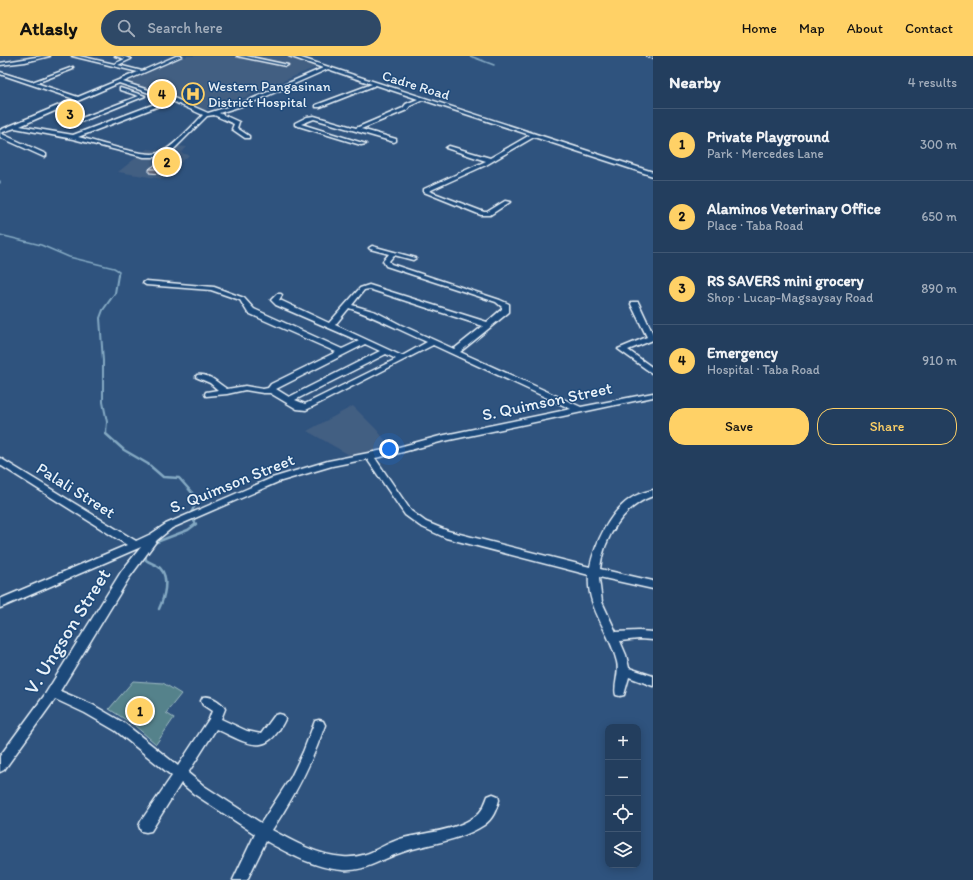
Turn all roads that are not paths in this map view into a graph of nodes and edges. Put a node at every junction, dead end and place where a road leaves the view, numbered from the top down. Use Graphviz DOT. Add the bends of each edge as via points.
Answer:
graph roads {
  1 [pos="48,56"];
  2 [pos="74,56"];
  3 [pos="117,56"];
  4 [pos="180,56"];
  5 [pos="239,56"];
  6 [pos="291,56"];
  7 [pos="649,56"];
  8 [pos="653,57"];
  9 [pos="0,64"];
  10 [pos="115,65"];
  11 [pos="286,66"];
  12 [pos="71,68"];
  13 [pos="328,68"];
  14 [pos="142,72"];
  15 [pos="0,73"];
  16 [pos="119,82"];
  17 [pos="32,84"];
  18 [pos="375,84"];
  19 [pos="111,85"];
  20 [pos="79,99"];
  21 [pos="172,99"];
  22 [pos="422,99"];
  23 [pos="318,106"];
  24 [pos="215,113"];
  25 [pos="206,115"];
  26 [pos="76,122"];
  27 [pos="14,126"];
  28 [pos="358,129"];
  29 [pos="0,133"];
  30 [pos="534,135"];
  31 [pos="73,137"];
  32 [pos="247,137"];
  33 [pos="342,137"];
  34 [pos="394,140"];
  35 [pos="363,144"];
  36 [pos="449,148"];
  37 [pos="44,155"];
  38 [pos="490,160"];
  39 [pos="653,174"];
  40 [pos="507,202"];
  41 [pos="372,248"];
  42 [pos="393,253"];
  43 [pos="413,258"];
  44 [pos="146,283"];
  45 [pos="279,295"];
  46 [pos="635,304"];
  47 [pos="349,306"];
  48 [pos="488,325"];
  49 [pos="330,326"];
  50 [pos="363,342"];
  51 [pos="433,342"];
  52 [pos="386,351"];
  53 [pos="342,352"];
  54 [pos="455,352"];
  55 [pos="402,359"];
  56 [pos="653,372"];
  57 [pos="200,377"];
  58 [pos="271,390"];
  59 [pos="227,392"];
  60 [pos="208,394"];
  61 [pos="653,395"];
  62 [pos="289,400"];
  63 [pos="580,410"];
  64 [pos="369,456"];
  65 [pos="0,462"];
  66 [pos="653,493"];
  67 [pos="154,537"];
  68 [pos="135,545"];
  69 [pos="594,571"];
  70 [pos="653,585"];
  71 [pos="0,604"];
  72 [pos="653,636"];
  73 [pos="613,637"];
  74 [pos="624,671"];
  75 [pos="653,681"];
  76 [pos="620,691"];
  77 [pos="52,693"];
  78 [pos="208,701"];
  79 [pos="279,719"];
  80 [pos="214,722"];
  81 [pos="319,725"];
  82 [pos="0,766"];
  83 [pos="179,776"];
  84 [pos="493,800"];
  85 [pos="146,826"];
  86 [pos="263,832"];
  87 [pos="240,880"];
  1 -- 9 [label="street"];
  2 -- 10 [label="street"];
  3 -- 10 [label="street" via="129,59"];
  4 -- 14 [label="street"];
  5 -- 11 [label="street"];
  6 -- 13 [label="street, Cadre Road"];
  7 -- 8 [label="street"];
  10 -- 14 [label="street"];
  12 -- 17 [label="street"];
  13 -- 18 [label="street, Cadre Road"];
  13 -- 24 [label="street" via="249,102"];
  14 -- 16 [label="street"];
  15 -- 17 [label="street"];
  16 -- 19 [label="street"];
  16 -- 21 [label="street"];
  17 -- 20 [label="street"];
  18 -- 22 [label="street, Cadre Road"];
  18 -- 23 [label="street"];
  19 -- 20 [label="street"];
  19 -- 26 [label="street" via="142,97"];
  20 -- 27 [label="street"];
  21 -- 25 [label="street"];
  21 -- 31 [label="street"];
  22 -- 28 [label="street"];
  22 -- 30 [label="street, Cadre Road"];
  24 -- 25 [label="street"];
  24 -- 32 [label="street" via="237,123 234,128"];
  25 -- 31 [label="street" via="171,149 155,156"];
  27 -- 29 [label="street"];
  27 -- 31 [label="street"];
  28 -- 33 [label="street"];
  28 -- 33 [label="street" via="312,117 297,124"];
  28 -- 34 [label="street"];
  29 -- 37 [label="street"];
  30 -- 38 [label="street"];
  30 -- 39 [label="street, Cadre Road"];
  33 -- 35 [label="street"];
  36 -- 38 [label="street"];
  38 -- 40 [label="street" via="426,192 482,214 488,214"];
  41 -- 42 [label="street"];
  42 -- 43 [label="street"];
  42 -- 48 [label="street" via="386,261 388,265 504,304 506,310"];
  44 -- 53 [label="street" via="204,286 227,293 242,300 251,311"];
  45 -- 49 [label="street" via="275,300 279,303"];
  46 -- 56 [label="street" via="652,338 622,349"];
  47 -- 48 [label="street" via="362,289 372,287"];
  47 -- 49 [label="street"];
  47 -- 51 [label="street" via="373,314"];
  48 -- 54 [label="street"];
  49 -- 50 [label="street"];
  50 -- 52 [label="street"];
  50 -- 53 [label="street"];
  51 -- 54 [label="street"];
  51 -- 55 [label="street"];
  52 -- 55 [label="street"];
  52 -- 62 [label="street"];
  53 -- 58 [label="street" via="274,386"];
  54 -- 63 [label="street"];
  55 -- 62 [label="street" via="306,407 300,407"];
  57 -- 59 [label="street" via="212,381"];
  58 -- 59 [label="street" via="245,388"];
  58 -- 62 [label="street"];
  59 -- 60 [label="street"];
  61 -- 63 [label="street, S. Quimson Street"];
  63 -- 64 [label="street, S. Quimson Street"];
  64 -- 67 [label="street, S. Quimson Street" via="331,463 275,480 168,526"];
  64 -- 69 [label="street" via="408,513 423,524 446,534"];
  65 -- 68 [label="street, Palali Street"];
  66 -- 69 [label="street" via="640,497 625,507 600,547"];
  67 -- 68 [label="street, S. Quimson Street"];
  67 -- 77 [label="street, V. Ungson Street" via="125,575"];
  68 -- 71 [label="street, S. Quimson Street"];
  69 -- 70 [label="street"];
  69 -- 73 [label="street" via="597,602"];
  72 -- 73 [label="street"];
  73 -- 74 [label="street"];
  74 -- 75 [label="street"];
  74 -- 76 [label="street"];
  77 -- 82 [label="street, V. Ungson Street"];
  77 -- 83 [label="street" via="120,726"];
  78 -- 80 [label="street" via="219,708"];
  79 -- 80 [label="street" via="266,737 261,739 252,738"];
  80 -- 83 [label="street"];
  81 -- 86 [label="street" via="303,768"];
  83 -- 85 [label="street"];
  83 -- 86 [label="street"];
  84 -- 86 [label="street" via="489,813 466,828 444,836 399,846 376,858 355,864 330,862 312,856 290,848"];
  86 -- 87 [label="street"];
}
